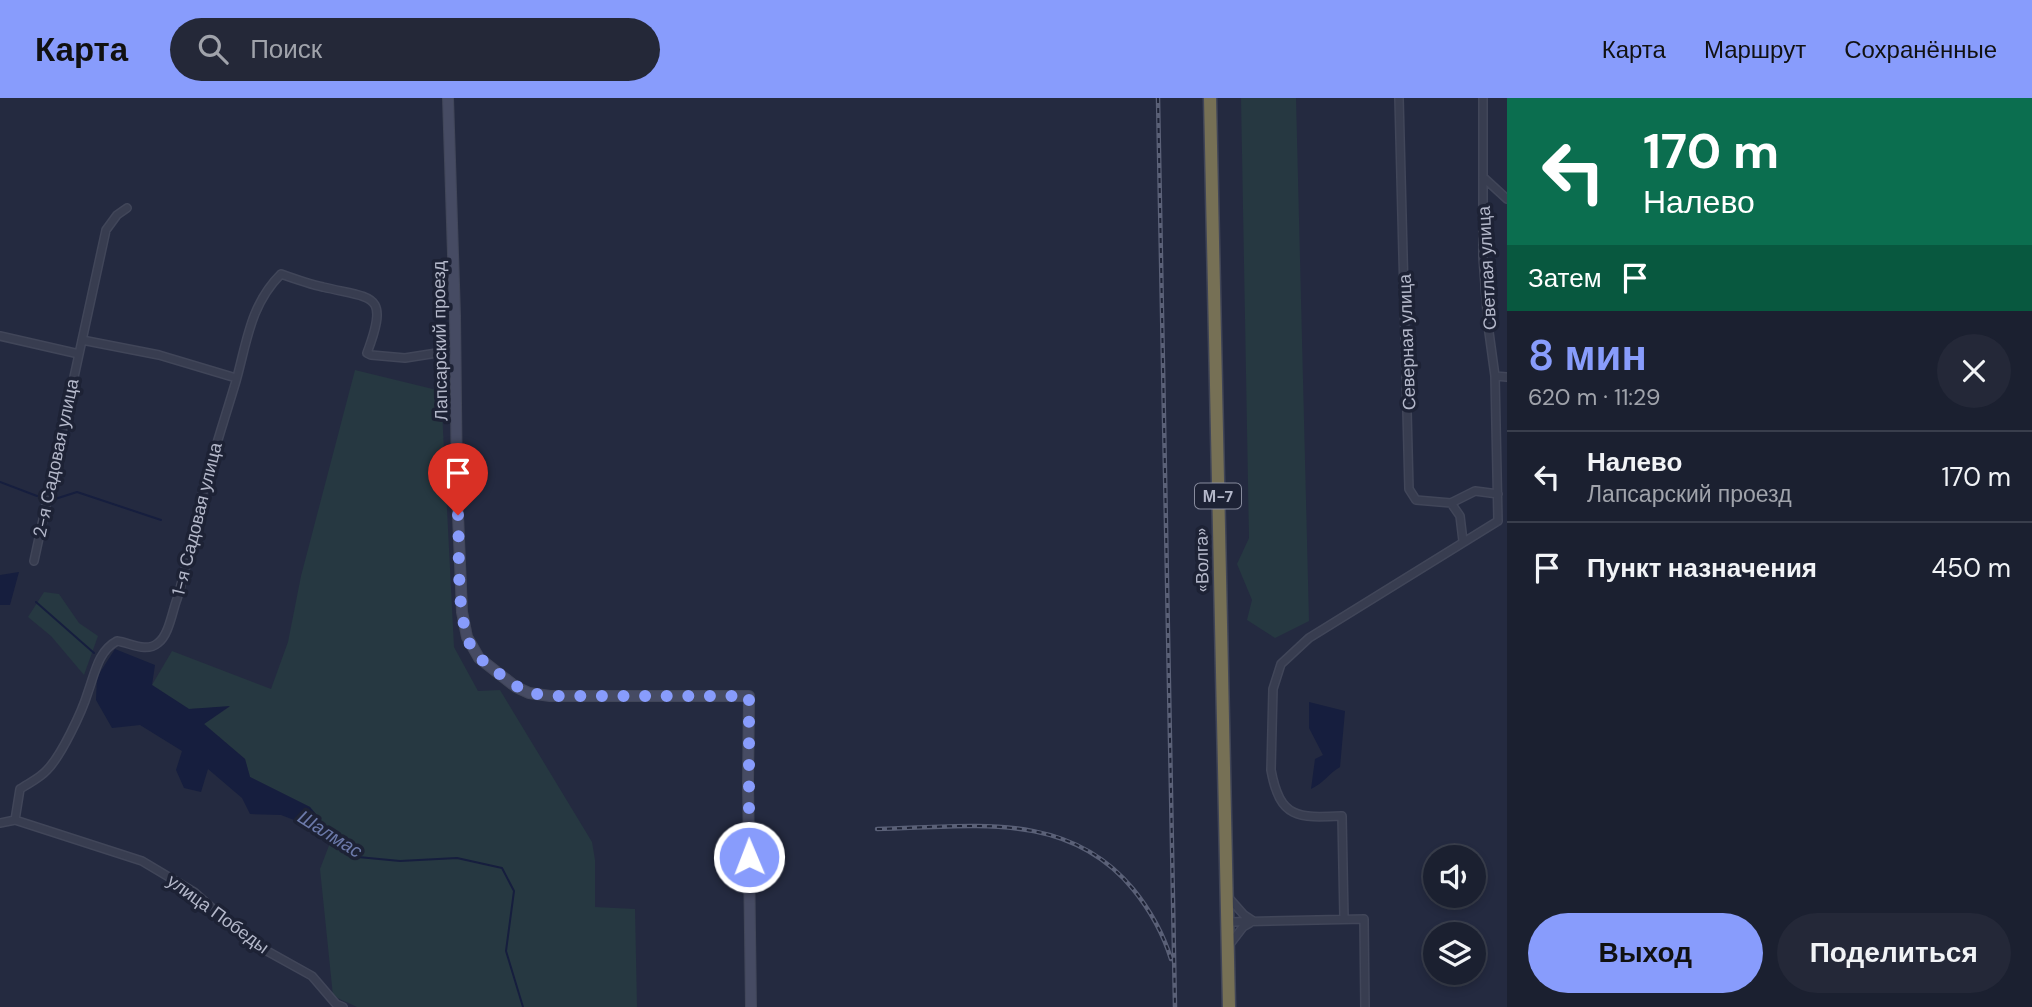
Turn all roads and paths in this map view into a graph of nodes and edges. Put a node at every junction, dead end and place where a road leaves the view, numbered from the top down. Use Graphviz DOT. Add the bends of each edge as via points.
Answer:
graph roads {
  1 [pos="448,98"];
  2 [pos="1210,98"];
  3 [pos="1399,98"];
  4 [pos="1483,98"];
  5 [pos="1483,177"];
  6 [pos="1507,199"];
  7 [pos="127,208"];
  8 [pos="0,336"];
  9 [pos="82,340"];
  10 [pos="456,350"];
  11 [pos="79,354"];
  12 [pos="1495,376"];
  13 [pos="1507,377"];
  14 [pos="236,379"];
  15 [pos="1497,494"];
  16 [pos="1451,503"];
  17 [pos="1503,521"];
  18 [pos="1464,541"];
  19 [pos="34,561"];
  20 [pos="15,820"];
  21 [pos="0,823"];
  22 [pos="1227,895"];
  23 [pos="1343,918"];
  24 [pos="1254,921"];
  25 [pos="1228,922"];
  26 [pos="1228,947"];
  27 [pos="343,1007"];
  28 [pos="751,1007"];
  29 [pos="1229,1007"];
  30 [pos="1365,1007"];
  1 -- 10 [label="street, Лапсарский проезд"];
  2 -- 22 [label="highway, «Волга» / М-7"];
  3 -- 16 [label="street, Северная улица" via="1409,489 1416,500"];
  4 -- 5 [label="street, Светлая улица"];
  5 -- 6 [label="street"];
  5 -- 12 [label="street, Светлая улица" via="1483,257"];
  7 -- 9 [label="street, 2-я Садовая улица" via="106,230"];
  8 -- 11 [label="street, 2-я Садовая улица"];
  9 -- 11 [label="street, 2-я Садовая улица"];
  9 -- 14 [label="street" via="159,355"];
  10 -- 14 [label="street, 1-я Садовая улица" via="405,358 371,355 367,353 377,316 370,299 281,275 258,305"];
  10 -- 28 [label="street, Лапсарский проезд" via="462,612 467,637 479,658 516,687 550,696 749,696"];
  11 -- 19 [label="street, 2-я Садовая улица"];
  12 -- 13 [label="street"];
  12 -- 15 [label="street, Светлая улица"];
  14 -- 20 [label="street, 1-я Садовая улица" via="189,561 165,633 150,647 117,641 109,646 55,760 20,789"];
  15 -- 16 [label="street, Северная улица" via="1475,491"];
  15 -- 17 [label="street, Светлая улица"];
  16 -- 18 [label="street" via="1460,516"];
  17 -- 18 [label="street"];
  18 -- 23 [label="street" via="1309,638 1281,664 1273,689 1271,770 1278,794 1290,811 1301,817 1342,817"];
  20 -- 21 [label="street, улица Победы"];
  20 -- 27 [label="street, улица Победы" via="142,861 194,892 249,941 312,976"];
  22 -- 24 [label="street"];
  22 -- 25 [label="highway, «Волга»"];
  23 -- 24 [label="street"];
  23 -- 30 [label="street" via="1364,919"];
  24 -- 25 [label="street"];
  24 -- 26 [label="street" via="1243,927"];
  25 -- 26 [label="highway, «Волга»"];
  26 -- 29 [label="highway, «Волга»"];
}
